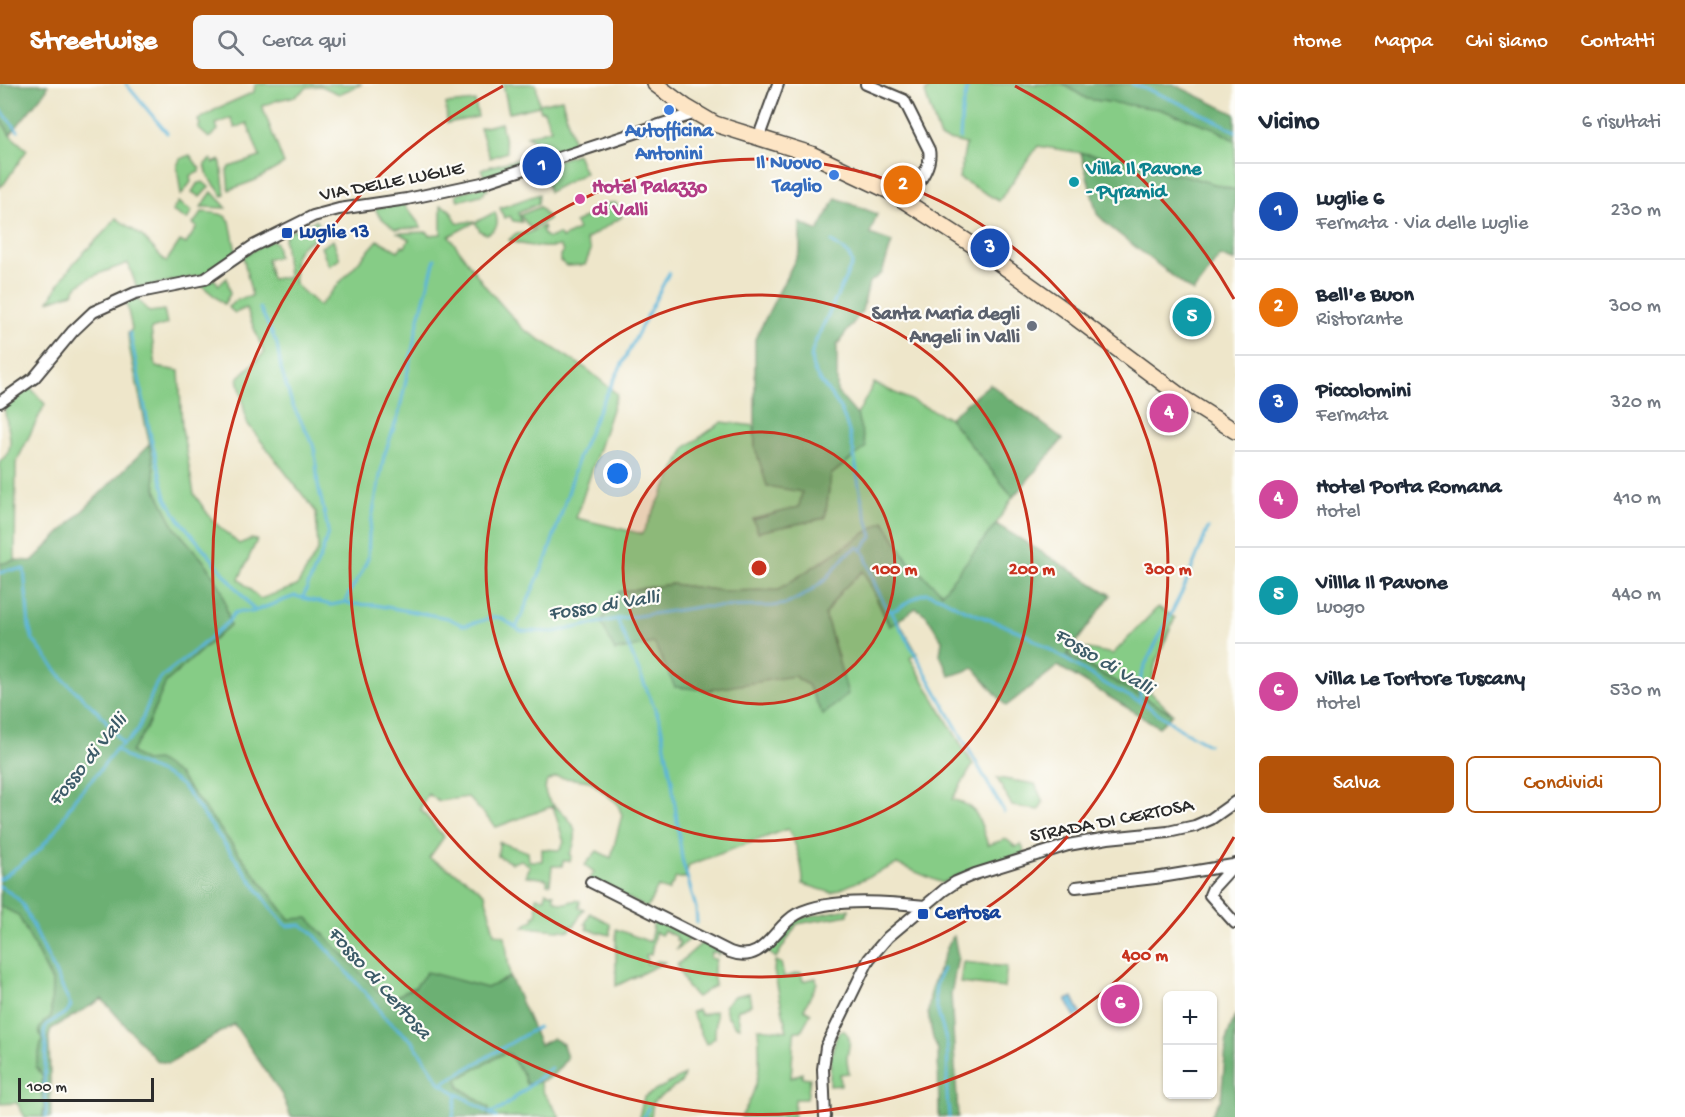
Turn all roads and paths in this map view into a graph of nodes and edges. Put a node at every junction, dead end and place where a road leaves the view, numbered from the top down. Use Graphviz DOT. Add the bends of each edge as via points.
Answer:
graph roads {
  1 [pos="656,84"];
  2 [pos="778,84"];
  3 [pos="866,84"];
  4 [pos="696,113"];
  5 [pos="759,136"];
  6 [pos="906,202"];
  7 [pos="0,402"];
  8 [pos="1235,431"];
  9 [pos="1235,802"];
  10 [pos="1234,864"];
  11 [pos="591,882"];
  12 [pos="1076,887"];
  13 [pos="925,906"];
  14 [pos="1235,923"];
  15 [pos="825,1117"];
  1 -- 4 [label="main road"];
  2 -- 5 [label="street"];
  3 -- 6 [label="street" via="904,100 929,150 929,164"];
  4 -- 5 [label="main road" via="724,127"];
  4 -- 7 [label="street, VIA DELLE LUGLIE" via="473,185 313,216 253,246 205,279 131,295 93,312 34,378"];
  5 -- 6 [label="main road" via="831,162"];
  6 -- 8 [label="main road" via="982,251 1183,398"];
  9 -- 13 [label="street, STRADA DI CERTOSA" via="1194,826 1068,845 975,874 953,884"];
  10 -- 12 [label="street"];
  10 -- 14 [label="street" via="1209,896"];
  11 -- 13 [label="street" via="741,955 762,947 791,917 807,910 863,902"];
  13 -- 15 [label="street, STRADA DI CERTOSA" via="871,955 837,1022 824,1057"];
}
